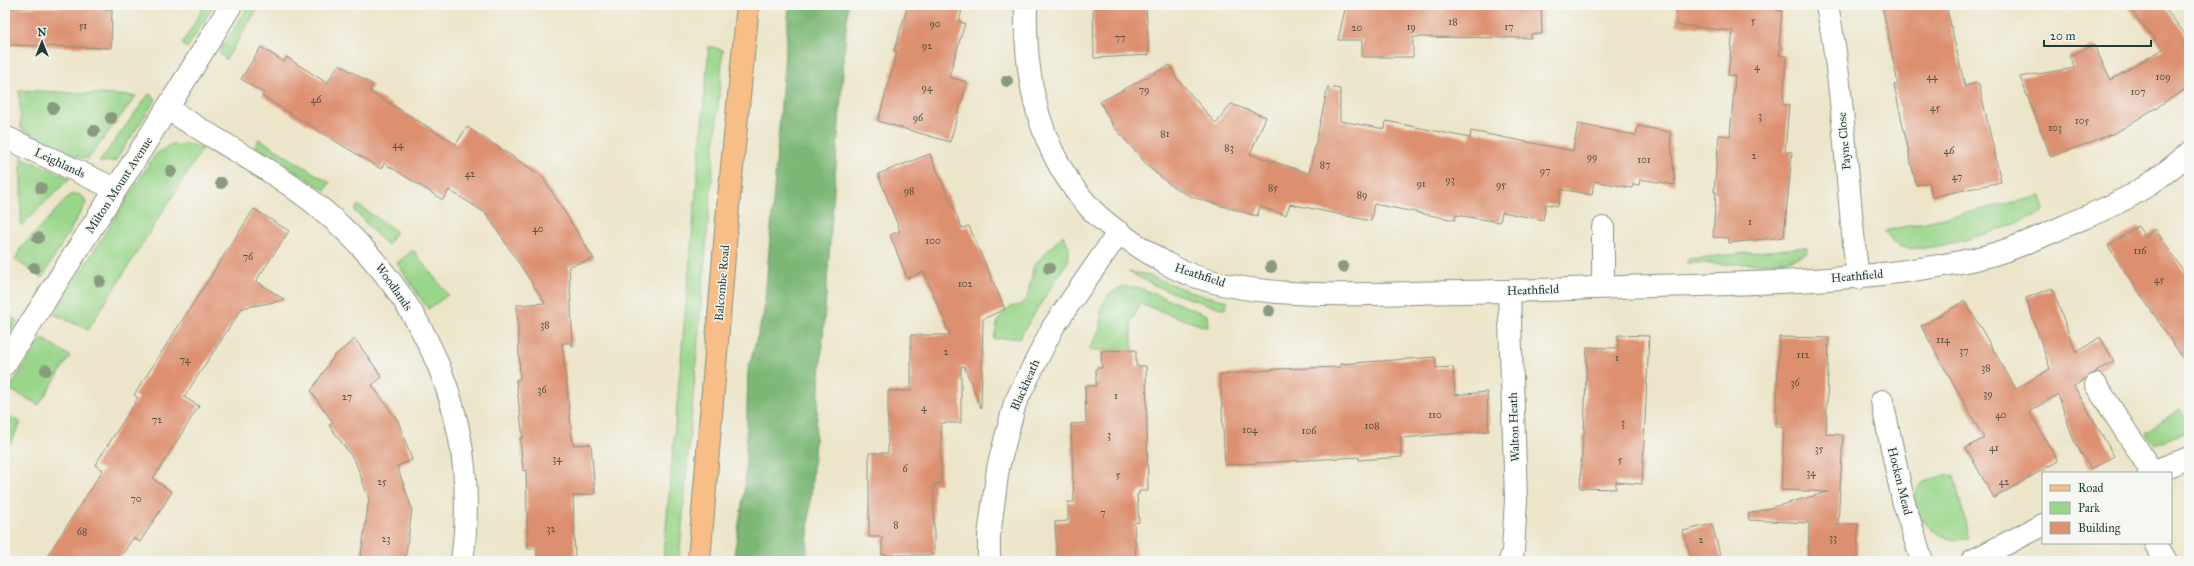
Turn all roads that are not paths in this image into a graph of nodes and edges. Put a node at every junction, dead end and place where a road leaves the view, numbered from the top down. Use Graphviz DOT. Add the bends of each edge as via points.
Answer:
graph roads {
  1 [pos="231,5"];
  2 [pos="748,5"];
  3 [pos="1026,5"];
  4 [pos="1827,5"];
  5 [pos="168,109"];
  6 [pos="5,137"];
  7 [pos="2187,160"];
  8 [pos="115,189"];
  9 [pos="1603,228"];
  10 [pos="1119,232"];
  11 [pos="1858,278"];
  12 [pos="1603,288"];
  13 [pos="1509,292"];
  14 [pos="5,364"];
  15 [pos="2096,385"];
  16 [pos="1882,401"];
  17 [pos="2189,458"];
  18 [pos="2150,472"];
  19 [pos="2042,526"];
  20 [pos="2157,544"];
  21 [pos="462,561"];
  22 [pos="699,561"];
  23 [pos="989,561"];
  24 [pos="1510,561"];
  25 [pos="1922,561"];
  26 [pos="1972,561"];
  27 [pos="2166,561"];
  1 -- 5 [label="street, Milton Mount Avenue"];
  2 -- 22 [label="main road, Balcombe Road"];
  3 -- 10 [label="street, Heathfield" via="1026,55 1031,90 1040,122 1055,157 1072,185 1093,211"];
  4 -- 11 [label="street, Payne Close" via="1833,32"];
  5 -- 8 [label="street, Milton Mount Avenue"];
  5 -- 21 [label="street, Woodlands" via="284,182 325,212 370,254 405,301 434,354 450,395 463,447 466,494"];
  6 -- 8 [label="street, Leighlands"];
  7 -- 11 [label="street, Heathfield" via="2140,191 2024,244 1978,258"];
  8 -- 14 [label="street, Milton Mount Avenue"];
  9 -- 12 [label="street"];
  10 -- 13 [label="street, Heathfield" via="1171,266 1217,283 1271,291 1328,295"];
  10 -- 23 [label="street, Blackheath" via="1053,327 1015,403 998,468 989,536"];
  11 -- 12 [label="street, Heathfield"];
  12 -- 13 [label="street, Heathfield"];
  13 -- 24 [label="street, Walton Heath" via="1516,499 1514,550"];
  15 -- 18 [label="street"];
  16 -- 25 [label="street, Hocken Mead" via="1902,493"];
  17 -- 18 [label="street"];
  19 -- 26 [label="street"];
  20 -- 27 [label="street"];
}
